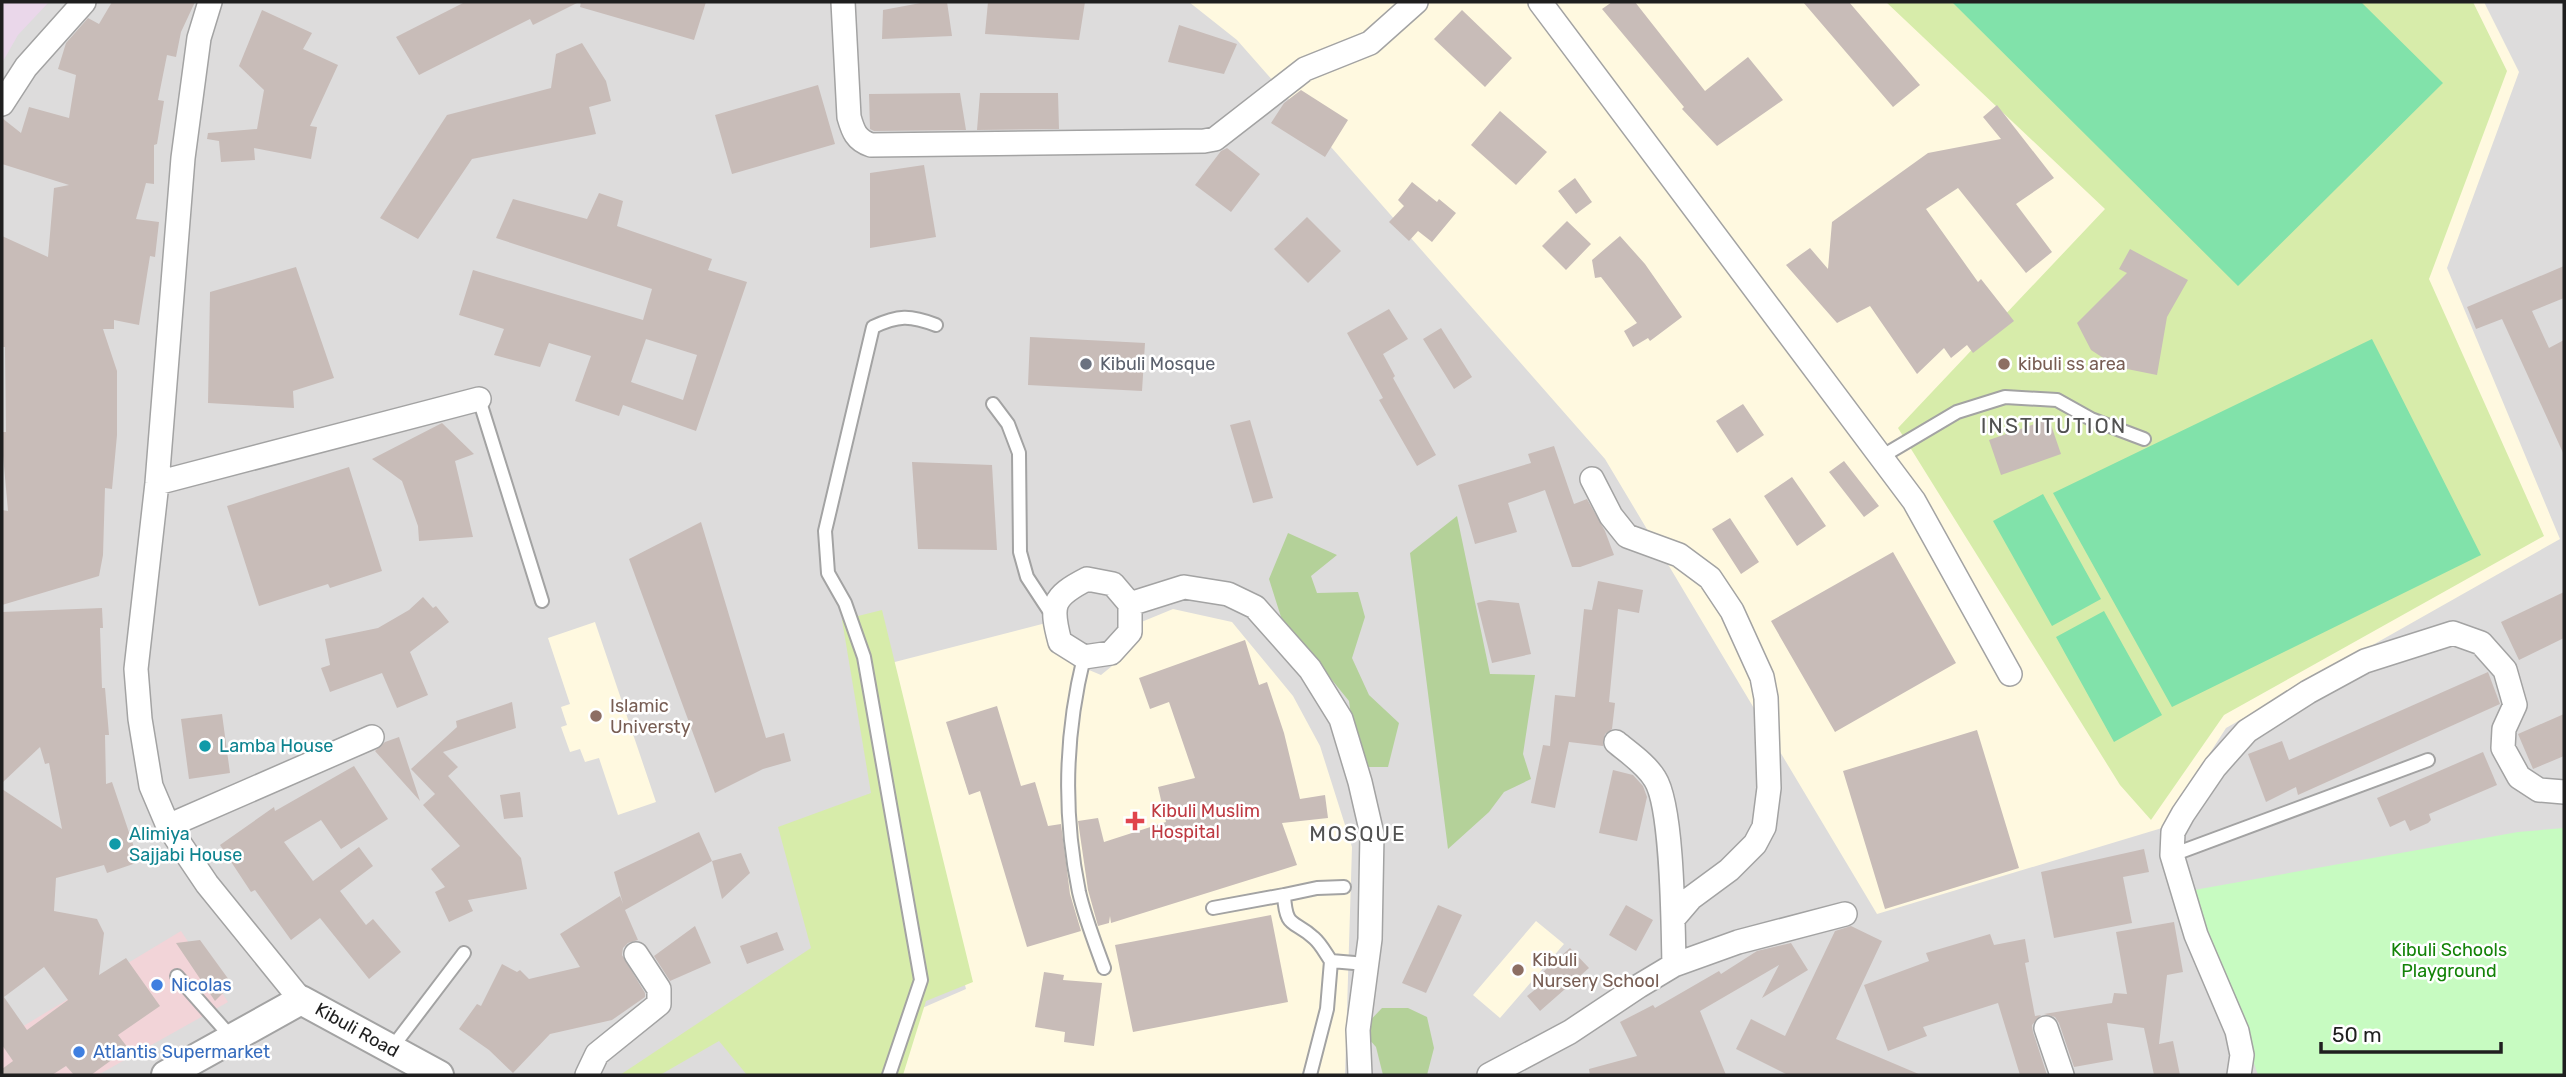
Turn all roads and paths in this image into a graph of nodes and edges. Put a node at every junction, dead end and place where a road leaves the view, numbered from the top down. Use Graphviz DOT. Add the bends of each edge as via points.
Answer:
graph roads {
  1 [pos="84,2"];
  2 [pos="210,2"];
  3 [pos="843,2"];
  4 [pos="1416,2"];
  5 [pos="1541,2"];
  6 [pos="2,104"];
  7 [pos="936,325"];
  8 [pos="479,398"];
  9 [pos="993,404"];
  10 [pos="2144,439"];
  11 [pos="1881,457"];
  12 [pos="1592,479"];
  13 [pos="157,483"];
  14 [pos="542,601"];
  15 [pos="1130,604"];
  16 [pos="1052,615"];
  17 [pos="1084,657"];
  18 [pos="2010,674"];
  19 [pos="373,737"];
  20 [pos="1616,743"];
  21 [pos="2428,760"];
  22 [pos="2564,792"];
  23 [pos="169,826"];
  24 [pos="2172,855"];
  25 [pos="1344,887"];
  26 [pos="1284,895"];
  27 [pos="1213,908"];
  28 [pos="1844,914"];
  29 [pos="1672,919"];
  30 [pos="464,953"];
  31 [pos="636,954"];
  32 [pos="1331,961"];
  33 [pos="1366,964"];
  34 [pos="1674,965"];
  35 [pos="1104,968"];
  36 [pos="177,975"];
  37 [pos="301,1000"];
  38 [pos="2046,1028"];
  39 [pos="232,1038"];
  40 [pos="391,1049"];
  41 [pos="166,1075"];
  42 [pos="439,1075"];
  43 [pos="587,1075"];
  44 [pos="889,1075"];
  45 [pos="1310,1075"];
  46 [pos="1360,1075"];
  47 [pos="1489,1075"];
  48 [pos="2062,1075"];
  49 [pos="2239,1075"];
  1 -- 6 [label="street" via="26,67"];
  2 -- 13 [label="street" via="199,38 183,158"];
  3 -- 4 [label="street" via="849,117 860,141 871,145 1215,139 1304,69 1370,43"];
  5 -- 11 [label="street"];
  7 -- 44 [label="lane" via="915,317 891,318 873,327 825,531 828,573 845,603 864,657 921,980"];
  8 -- 13 [label="street"];
  8 -- 14 [label="lane"];
  9 -- 16 [label="lane" via="1009,424 1019,453 1020,552 1027,577"];
  10 -- 11 [label="lane" via="2057,400 2005,397 1957,412"];
  11 -- 18 [label="street" via="1914,501"];
  12 -- 29 [label="street" via="1611,516 1628,536 1679,555 1710,578 1732,611 1764,688 1769,788 1764,827 1755,844 1729,870 1691,898"];
  13 -- 23 [label="street" via="136,669 151,786"];
  15 -- 16 [label="street" via="1113,584 1087,579 1063,591"];
  15 -- 17 [label="street" via="1130,632 1111,653"];
  15 -- 33 [label="street" via="1184,587 1228,594 1255,607 1310,669 1341,719 1372,834"];
  16 -- 17 [label="street" via="1060,642"];
  17 -- 35 [label="lane" via="1073,699 1067,772 1080,893"];
  19 -- 23 [label="street"];
  20 -- 29 [label="street" via="1656,780 1662,797"];
  21 -- 24 [label="lane"];
  22 -- 24 [label="street" via="2539,790 2519,777 2503,748 2504,729 2515,705 2505,670 2481,643 2453,633 2365,661 2247,732 2183,814 2173,832"];
  23 -- 37 [label="street" via="207,884"];
  24 -- 49 [label="street" via="2196,935 2237,1031 2242,1055"];
  25 -- 26 [label="lane"];
  26 -- 27 [label="lane"];
  26 -- 32 [label="lane" via="1290,922 1314,938"];
  28 -- 34 [label="street" via="1738,942"];
  29 -- 34 [label="street"];
  30 -- 40 [label="lane"];
  31 -- 43 [label="street" via="659,989 659,1004 597,1054"];
  32 -- 33 [label="lane"];
  32 -- 45 [label="lane" via="1326,1009"];
  33 -- 46 [label="street" via="1358,1030"];
  34 -- 47 [label="street" via="1570,1032"];
  36 -- 39 [label="lane"];
  37 -- 39 [label="street, Kibuli Road"];
  37 -- 40 [label="street, Kibuli Road"];
  38 -- 48 [label="street"];
  39 -- 41 [label="street, Kibuli Road"];
  40 -- 42 [label="street, Kibuli Road"];
}
